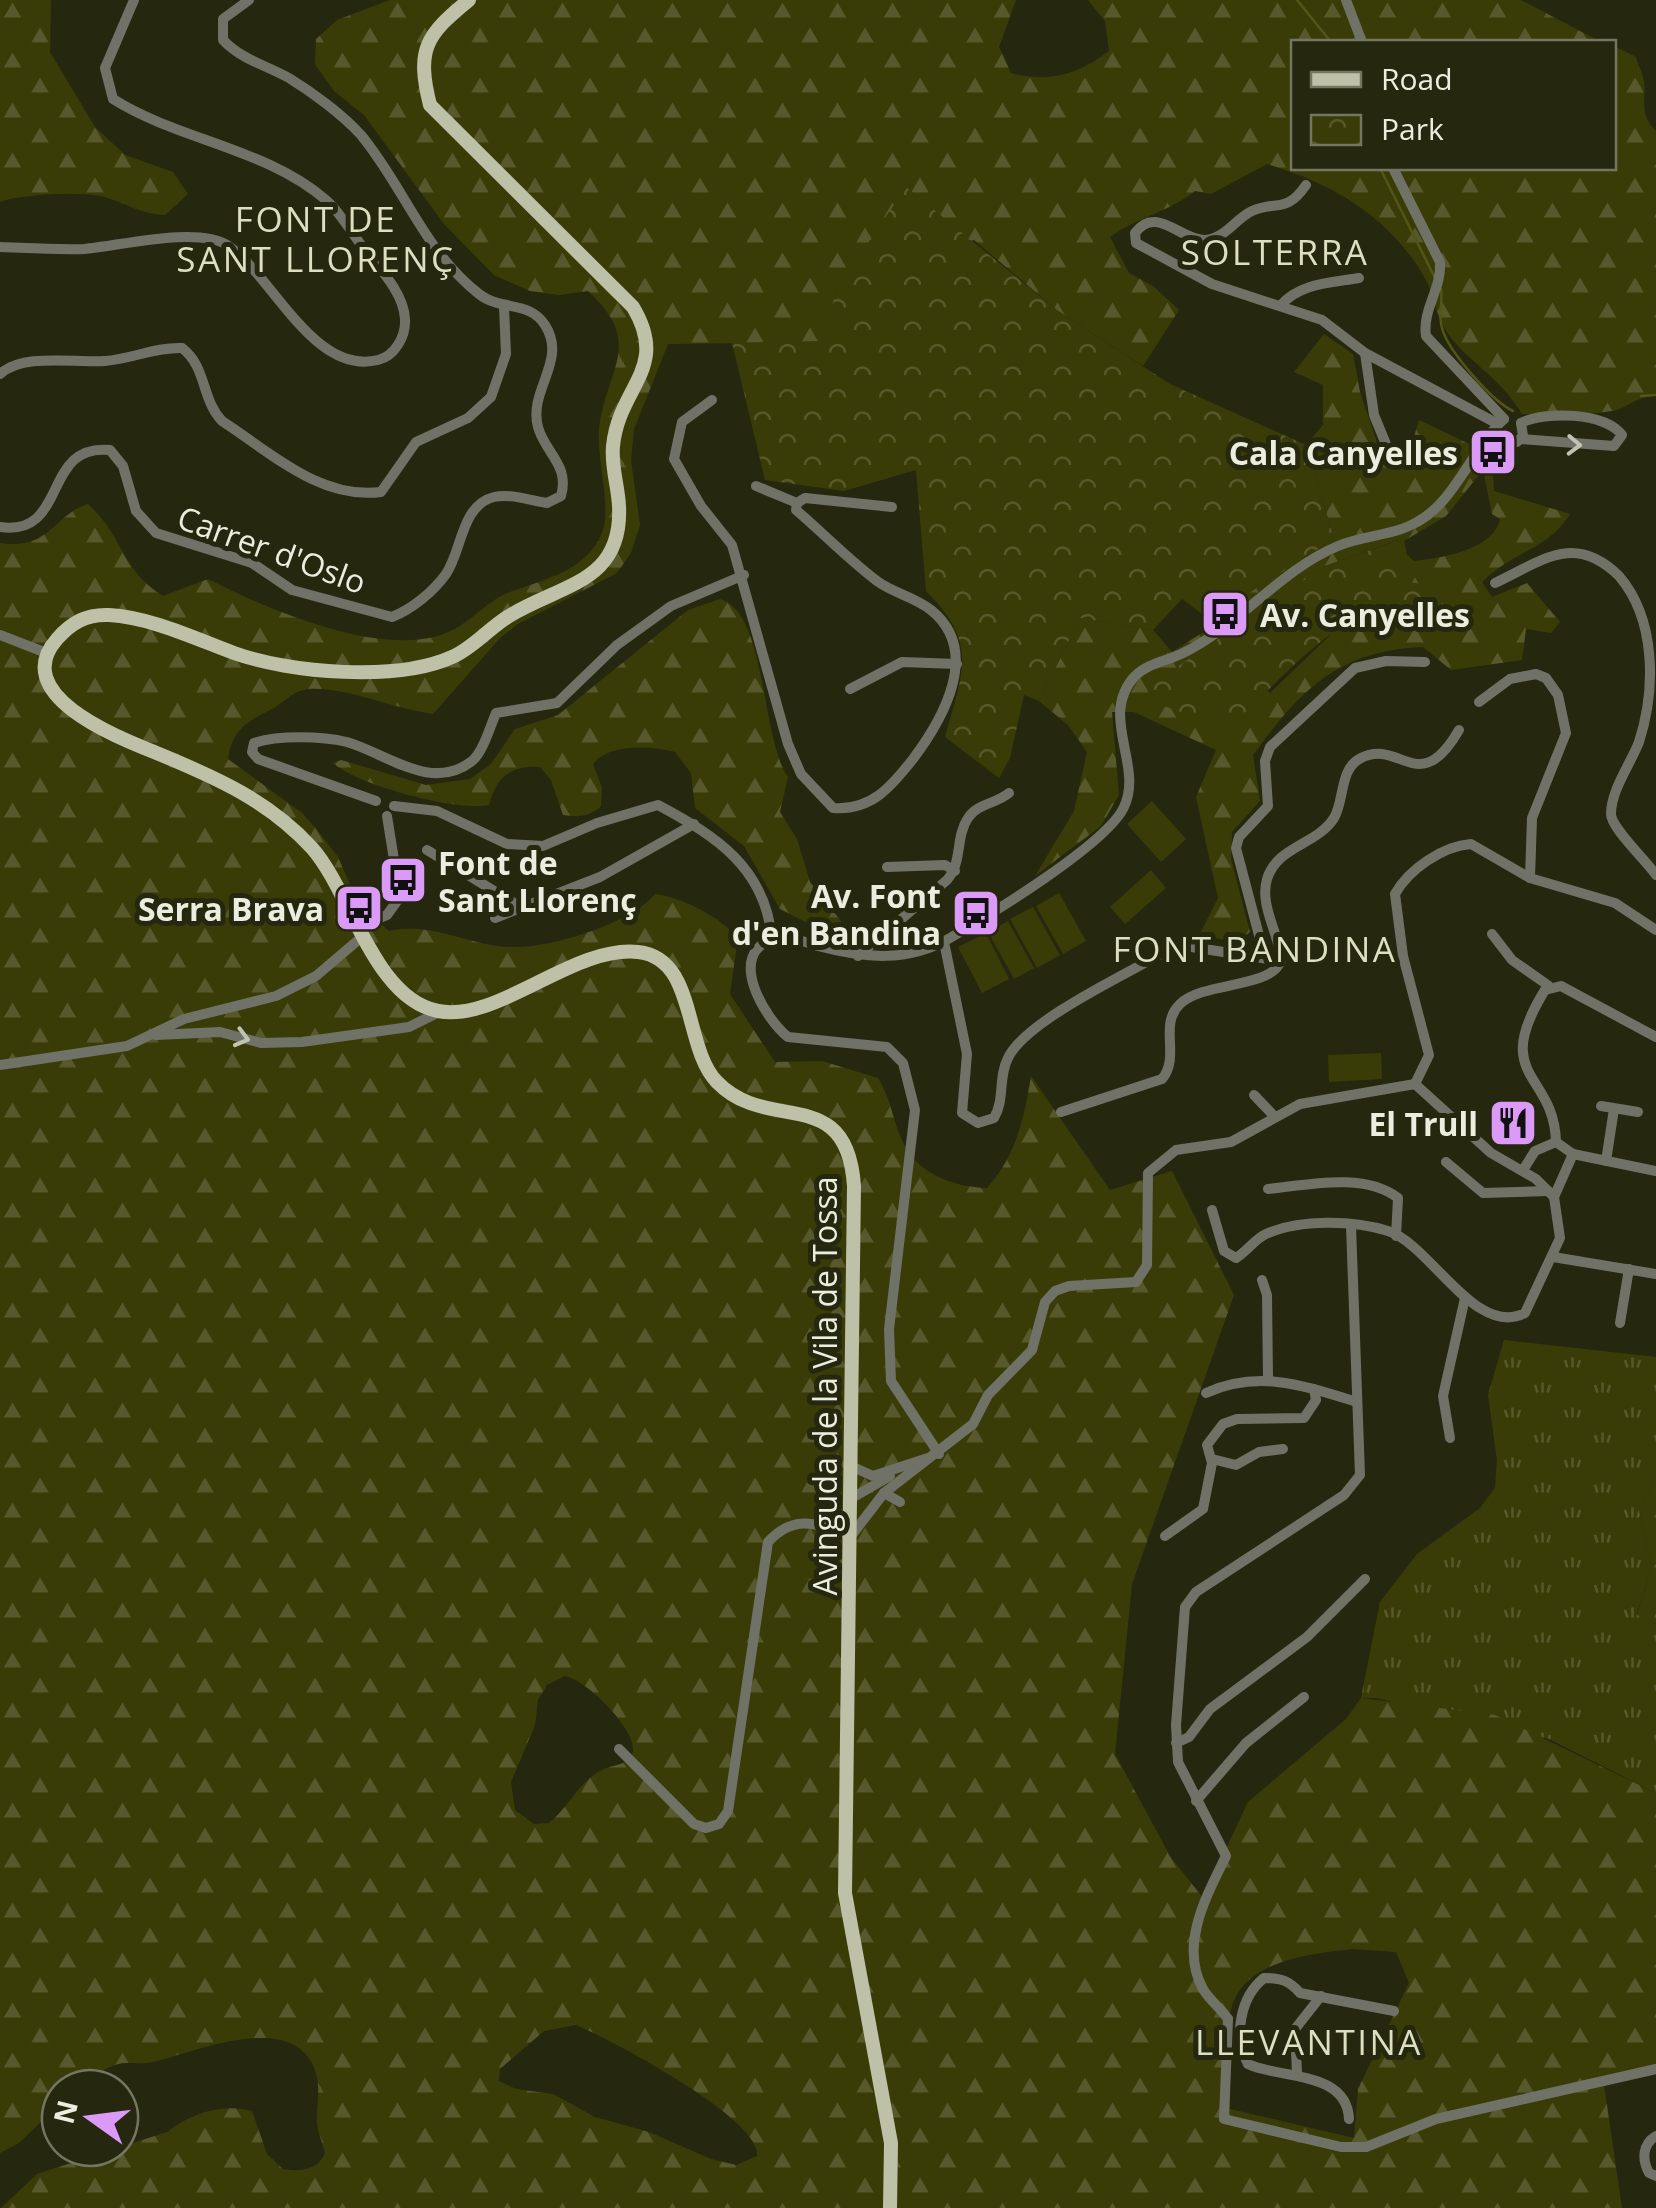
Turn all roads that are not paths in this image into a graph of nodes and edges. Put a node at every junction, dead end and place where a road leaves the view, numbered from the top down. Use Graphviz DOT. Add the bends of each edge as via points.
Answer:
graph roads {
  1 [pos="134,0"];
  2 [pos="249,0"];
  3 [pos="469,0"];
  4 [pos="1346,0"];
  5 [pos="1361,40"];
  6 [pos="1394,170"];
  7 [pos="1306,185"];
  8 [pos="0,246"];
  9 [pos="1359,278"];
  10 [pos="1280,306"];
  11 [pos="504,307"];
  12 [pos="1365,353"];
  13 [pos="0,374"];
  14 [pos="712,400"];
  15 [pos="1521,422"];
  16 [pos="1500,423"];
  17 [pos="1520,440"];
  18 [pos="1504,443"];
  19 [pos="1390,454"];
  20 [pos="1466,465"];
  21 [pos="756,486"];
  22 [pos="797,502"];
  23 [pos="892,507"];
  24 [pos="0,526"];
  25 [pos="744,576"];
  26 [pos="1495,584"];
  27 [pos="0,635"];
  28 [pos="49,654"];
  29 [pos="1425,662"];
  30 [pos="957,664"];
  31 [pos="850,690"];
  32 [pos="1479,702"];
  33 [pos="1459,730"];
  34 [pos="1009,793"];
  35 [pos="390,811"];
  36 [pos="694,824"];
  37 [pos="428,850"];
  38 [pos="887,867"];
  39 [pos="955,871"];
  40 [pos="1656,875"];
  41 [pos="1530,878"];
  42 [pos="522,908"];
  43 [pos="495,918"];
  44 [pos="1656,930"];
  45 [pos="361,931"];
  46 [pos="1492,934"];
  47 [pos="772,940"];
  48 [pos="944,942"];
  49 [pos="858,956"];
  50 [pos="1265,958"];
  51 [pos="1280,961"];
  52 [pos="1549,986"];
  53 [pos="438,1012"];
  54 [pos="145,1036"];
  55 [pos="1656,1037"];
  56 [pos="0,1065"];
  57 [pos="1415,1084"];
  58 [pos="1254,1095"];
  59 [pos="1601,1106"];
  60 [pos="1614,1109"];
  61 [pos="1061,1112"];
  62 [pos="1638,1112"];
  63 [pos="1276,1117"];
  64 [pos="1556,1142"];
  65 [pos="1574,1154"];
  66 [pos="1606,1161"];
  67 [pos="1446,1162"];
  68 [pos="1523,1170"];
  69 [pos="1656,1171"];
  70 [pos="1268,1189"];
  71 [pos="1551,1194"];
  72 [pos="1212,1210"];
  73 [pos="1352,1226"];
  74 [pos="1396,1236"];
  75 [pos="1553,1257"];
  76 [pos="1629,1269"];
  77 [pos="1656,1274"];
  78 [pos="1262,1280"];
  79 [pos="1466,1298"];
  80 [pos="1620,1323"];
  81 [pos="1268,1378"];
  82 [pos="1314,1389"];
  83 [pos="1206,1393"];
  84 [pos="1357,1402"];
  85 [pos="1450,1438"];
  86 [pos="1284,1449"];
  87 [pos="939,1454"];
  88 [pos="1212,1459"];
  89 [pos="908,1466"];
  90 [pos="853,1467"];
  91 [pos="884,1493"];
  92 [pos="852,1498"];
  93 [pos="900,1502"];
  94 [pos="852,1536"];
  95 [pos="1165,1536"];
  96 [pos="1365,1579"];
  97 [pos="1304,1697"];
  98 [pos="1176,1743"];
  99 [pos="619,1749"];
  100 [pos="1196,1801"];
  101 [pos="1321,1996"];
  102 [pos="1394,2011"];
  103 [pos="1241,2018"];
  104 [pos="1228,2019"];
  105 [pos="1656,2069"];
  106 [pos="1298,2074"];
  107 [pos="1350,2119"];
  108 [pos="1656,2136"];
  109 [pos="1656,2176"];
  110 [pos="890,2208"];
  1 -- 8 [label="street" via="105,68 113,99 218,142 328,201 394,287 405,321 398,344 380,360 339,356 227,245 206,238 81,249"];
  2 -- 11 [label="street" via="223,20 223,40 289,78 360,134 448,266 482,298"];
  3 -- 28 [label="main road" via="425,44 422,72 430,105 633,307 648,332 647,362 615,429 620,508 604,567 502,620 458,655 421,669 294,666 108,615 75,620"];
  4 -- 5 [label="street"];
  6 -- 16 [label="street" via="1440,262 1426,336"];
  7 -- 10 [label="street" via="1285,206 1252,211 1212,240 1156,221 1135,233 1136,243 1212,284"];
  9 -- 10 [label="street" via="1302,288"];
  10 -- 12 [label="street" via="1322,320"];
  11 -- 13 [label="street" via="506,354 491,397 468,418 416,442 381,492 338,492 222,421 210,408 194,357 182,348 111,361 28,360"];
  11 -- 24 [label="street, Carrer d'Oslo" via="534,313 553,344 535,414 564,476 561,496 548,503 514,497 485,502 469,518 447,573 401,614 378,615 292,590 252,563 156,533 136,511 124,466 110,450 83,451 72,460 39,518 20,529"];
  12 -- 16 [label="street"];
  12 -- 19 [label="street" via="1374,415"];
  14 -- 25 [label="street" via="682,422 674,459 732,545"];
  15 -- 16 [label="street"];
  15 -- 17 [label="street"];
  17 -- 15 [label="street, one-way" via="1614,446 1622,434 1594,418"];
  16 -- 18 [label="street"];
  16 -- 20 [label="street"];
  17 -- 18 [label="street"];
  18 -- 20 [label="street"];
  20 -- 48 [label="street" via="1420,521 1320,554 1204,642 1142,670 1118,714 1128,787 1117,818 1026,893"];
  21 -- 22 [label="street"];
  22 -- 23 [label="street"];
  22 -- 30 [label="street" via="796,510 875,580 942,620"];
  25 -- 30 [label="street" via="788,744 801,774 833,808 854,810 891,788 943,720"];
  25 -- 35 [label="street" via="671,606 616,645 557,703 496,713 475,759 457,769 419,772 346,742 254,743 258,759 376,801 386,796"];
  26 -- 40 [label="street" via="1557,554 1578,552 1608,564 1633,593 1654,648 1654,676 1640,741 1611,814"];
  27 -- 28 [label="street"];
  28 -- 45 [label="main road" via="45,670 54,693 72,711 257,799 280,817 316,853"];
  29 -- 50 [label="street" via="1356,668 1270,747 1268,806 1236,848"];
  30 -- 31 [label="street" via="902,662"];
  32 -- 41 [label="street" via="1505,682 1536,674 1562,705 1564,742 1532,818"];
  33 -- 51 [label="street" via="1432,762 1359,759 1346,775 1332,821 1276,862 1266,896"];
  34 -- 39 [label="street" via="966,820"];
  35 -- 36 [label="street" via="437,812 507,844 543,846 658,805"];
  35 -- 45 [label="street" via="400,897 387,916"];
  36 -- 42 [label="street" via="600,877"];
  36 -- 47 [label="street" via="746,866 766,906"];
  37 -- 42 [label="street"];
  38 -- 39 [label="street" via="945,864"];
  39 -- 49 [label="street"];
  41 -- 44 [label="street" via="1615,903"];
  41 -- 57 [label="street" via="1465,844 1428,862 1398,888 1396,923 1429,1055"];
  42 -- 43 [label="street"];
  45 -- 53 [label="main road" via="400,992"];
  45 -- 54 [label="street" via="316,976 276,996"];
  46 -- 52 [label="street" via="1512,960"];
  47 -- 49 [label="street"];
  47 -- 87 [label="street" via="750,966 760,1001 788,1038 887,1047 902,1064 915,1110 888,1329 891,1380"];
  48 -- 49 [label="street" via="917,952"];
  48 -- 50 [label="street" via="967,1054 962,1114 978,1123 994,1118 1008,1058 1040,1022 1170,949"];
  50 -- 51 [label="street"];
  51 -- 61 [label="street" via="1276,972 1194,994 1180,1004 1170,1022 1170,1070 1162,1078"];
  52 -- 55 [label="street" via="1572,991"];
  52 -- 64 [label="street" via="1520,1044 1528,1076 1553,1118"];
  54 -- 53 [label="street, one-way" via="220,1032 261,1043 302,1042 409,1026"];
  53 -- 90 [label="main road, Avinguda de la Vila de Tossa" via="482,1006 611,950 644,952 662,959 676,979 700,1056 717,1082 741,1099 817,1118 839,1132 852,1158 854,1186"];
  54 -- 56 [label="street" via="94,1054"];
  57 -- 63 [label="street" via="1320,1098"];
  57 -- 68 [label="street" via="1491,1153"];
  58 -- 63 [label="street"];
  59 -- 60 [label="street"];
  60 -- 62 [label="street"];
  60 -- 66 [label="street"];
  63 -- 87 [label="street" via="1231,1142 1176,1150 1160,1160 1148,1173 1147,1264 1136,1282 1054,1292 1044,1302 1032,1350 988,1395 973,1424"];
  64 -- 65 [label="street"];
  64 -- 68 [label="street" via="1535,1151"];
  65 -- 66 [label="street"];
  65 -- 71 [label="street"];
  66 -- 69 [label="street"];
  67 -- 71 [label="street" via="1483,1193"];
  68 -- 71 [label="street"];
  70 -- 74 [label="street" via="1356,1184 1389,1191 1398,1198"];
  71 -- 75 [label="street" via="1560,1218"];
  72 -- 73 [label="street" via="1224,1251 1236,1258 1266,1234 1305,1224"];
  73 -- 74 [label="street"];
  73 -- 84 [label="street"];
  74 -- 79 [label="street"];
  75 -- 76 [label="street"];
  75 -- 79 [label="street" via="1524,1313 1514,1319"];
  76 -- 77 [label="street"];
  76 -- 80 [label="street"];
  78 -- 81 [label="street"];
  79 -- 85 [label="street" via="1443,1396"];
  81 -- 82 [label="street"];
  81 -- 83 [label="street"];
  82 -- 84 [label="street"];
  82 -- 88 [label="street" via="1316,1400 1304,1418 1222,1424 1207,1445"];
  84 -- 98 [label="street" via="1362,1458 1355,1484 1196,1592 1185,1607"];
  86 -- 88 [label="street" via="1236,1464"];
  87 -- 89 [label="street"];
  87 -- 91 [label="street"];
  88 -- 95 [label="street" via="1200,1514"];
  89 -- 90 [label="street" via="873,1476"];
  89 -- 92 [label="street"];
  90 -- 92 [label="main road, Avinguda de la Vila de Tossa"];
  91 -- 93 [label="street"];
  91 -- 94 [label="street"];
  92 -- 94 [label="main road, Avinguda de la Vila de Tossa"];
  94 -- 99 [label="street" via="801,1520 768,1542 728,1812 720,1824 694,1824"];
  94 -- 110 [label="main road, Avinguda de la Vila de Tossa" via="845,1894 892,2143"];
  96 -- 98 [label="street" via="1307,1637 1210,1709 1190,1738"];
  97 -- 100 [label="street" via="1246,1743"];
  98 -- 100 [label="street"];
  100 -- 104 [label="street" via="1226,1856 1204,1901 1193,1961 1202,1986"];
  101 -- 102 [label="street"];
  101 -- 103 [label="street" via="1264,1978 1246,1998"];
  101 -- 106 [label="street" via="1295,2029"];
  103 -- 104 [label="street"];
  103 -- 106 [label="street" via="1248,2064 1262,2072"];
  104 -- 105 [label="street" via="1224,2120 1341,2147 1366,2147 1436,2119"];
  106 -- 107 [label="street" via="1330,2089"];
  108 -- 109 [label="street" via="1644,2158"];
}
